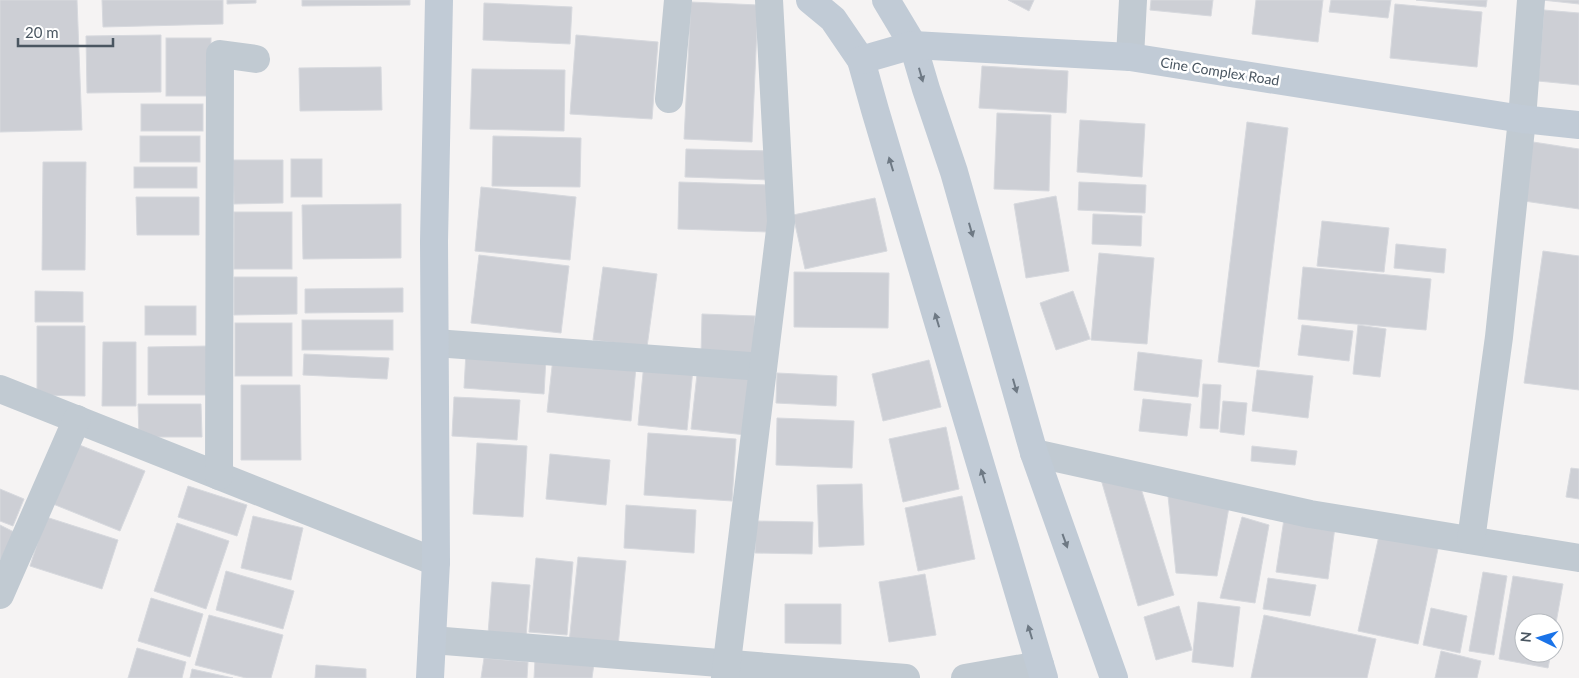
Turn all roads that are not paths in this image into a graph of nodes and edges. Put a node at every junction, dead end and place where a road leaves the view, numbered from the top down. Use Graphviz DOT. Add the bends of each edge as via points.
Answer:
graph roads {
  1 [pos="439,0"];
  2 [pos="678,0"];
  3 [pos="769,0"];
  4 [pos="810,0"];
  5 [pos="886,0"];
  6 [pos="1133,0"];
  7 [pos="1531,0"];
  8 [pos="913,45"];
  9 [pos="1130,57"];
  10 [pos="256,59"];
  11 [pos="862,60"];
  12 [pos="669,99"];
  13 [pos="1522,119"];
  14 [pos="1579,125"];
  15 [pos="435,343"];
  16 [pos="763,367"];
  17 [pos="0,388"];
  18 [pos="77,419"];
  19 [pos="1034,453"];
  20 [pos="219,476"];
  21 [pos="1471,540"];
  22 [pos="1579,558"];
  23 [pos="436,562"];
  24 [pos="0,596"];
  25 [pos="432,640"];
  26 [pos="726,671"];
  27 [pos="1042,672"];
  28 [pos="430,678"];
  29 [pos="906,678"];
  30 [pos="965,678"];
  31 [pos="1114,678"];
  1 -- 15 [label="main road"];
  2 -- 12 [label="street"];
  3 -- 16 [label="street" via="781,222"];
  4 -- 11 [label="main road" via="833,19"];
  5 -- 8 [label="main road"];
  6 -- 9 [label="street"];
  7 -- 13 [label="street"];
  8 -- 9 [label="main road, Cine Complex Road"];
  8 -- 11 [label="main road, Cine Complex Road"];
  8 -- 19 [label="main road, one-way" via="954,172"];
  9 -- 13 [label="main road, Cine Complex Road"];
  10 -- 20 [label="street" via="220,54"];
  27 -- 11 [label="main road, one-way" via="874,110"];
  13 -- 14 [label="main road, Cine Complex Road"];
  13 -- 21 [label="street"];
  15 -- 16 [label="street"];
  15 -- 23 [label="main road"];
  16 -- 26 [label="street"];
  17 -- 18 [label="street"];
  18 -- 20 [label="street"];
  18 -- 24 [label="street"];
  19 -- 21 [label="street" via="1310,514"];
  19 -- 31 [label="main road, one-way"];
  20 -- 23 [label="street"];
  21 -- 22 [label="street"];
  23 -- 25 [label="main road"];
  25 -- 26 [label="street"];
  25 -- 28 [label="main road"];
  26 -- 29 [label="street"];
  27 -- 30 [label="street"];
}
